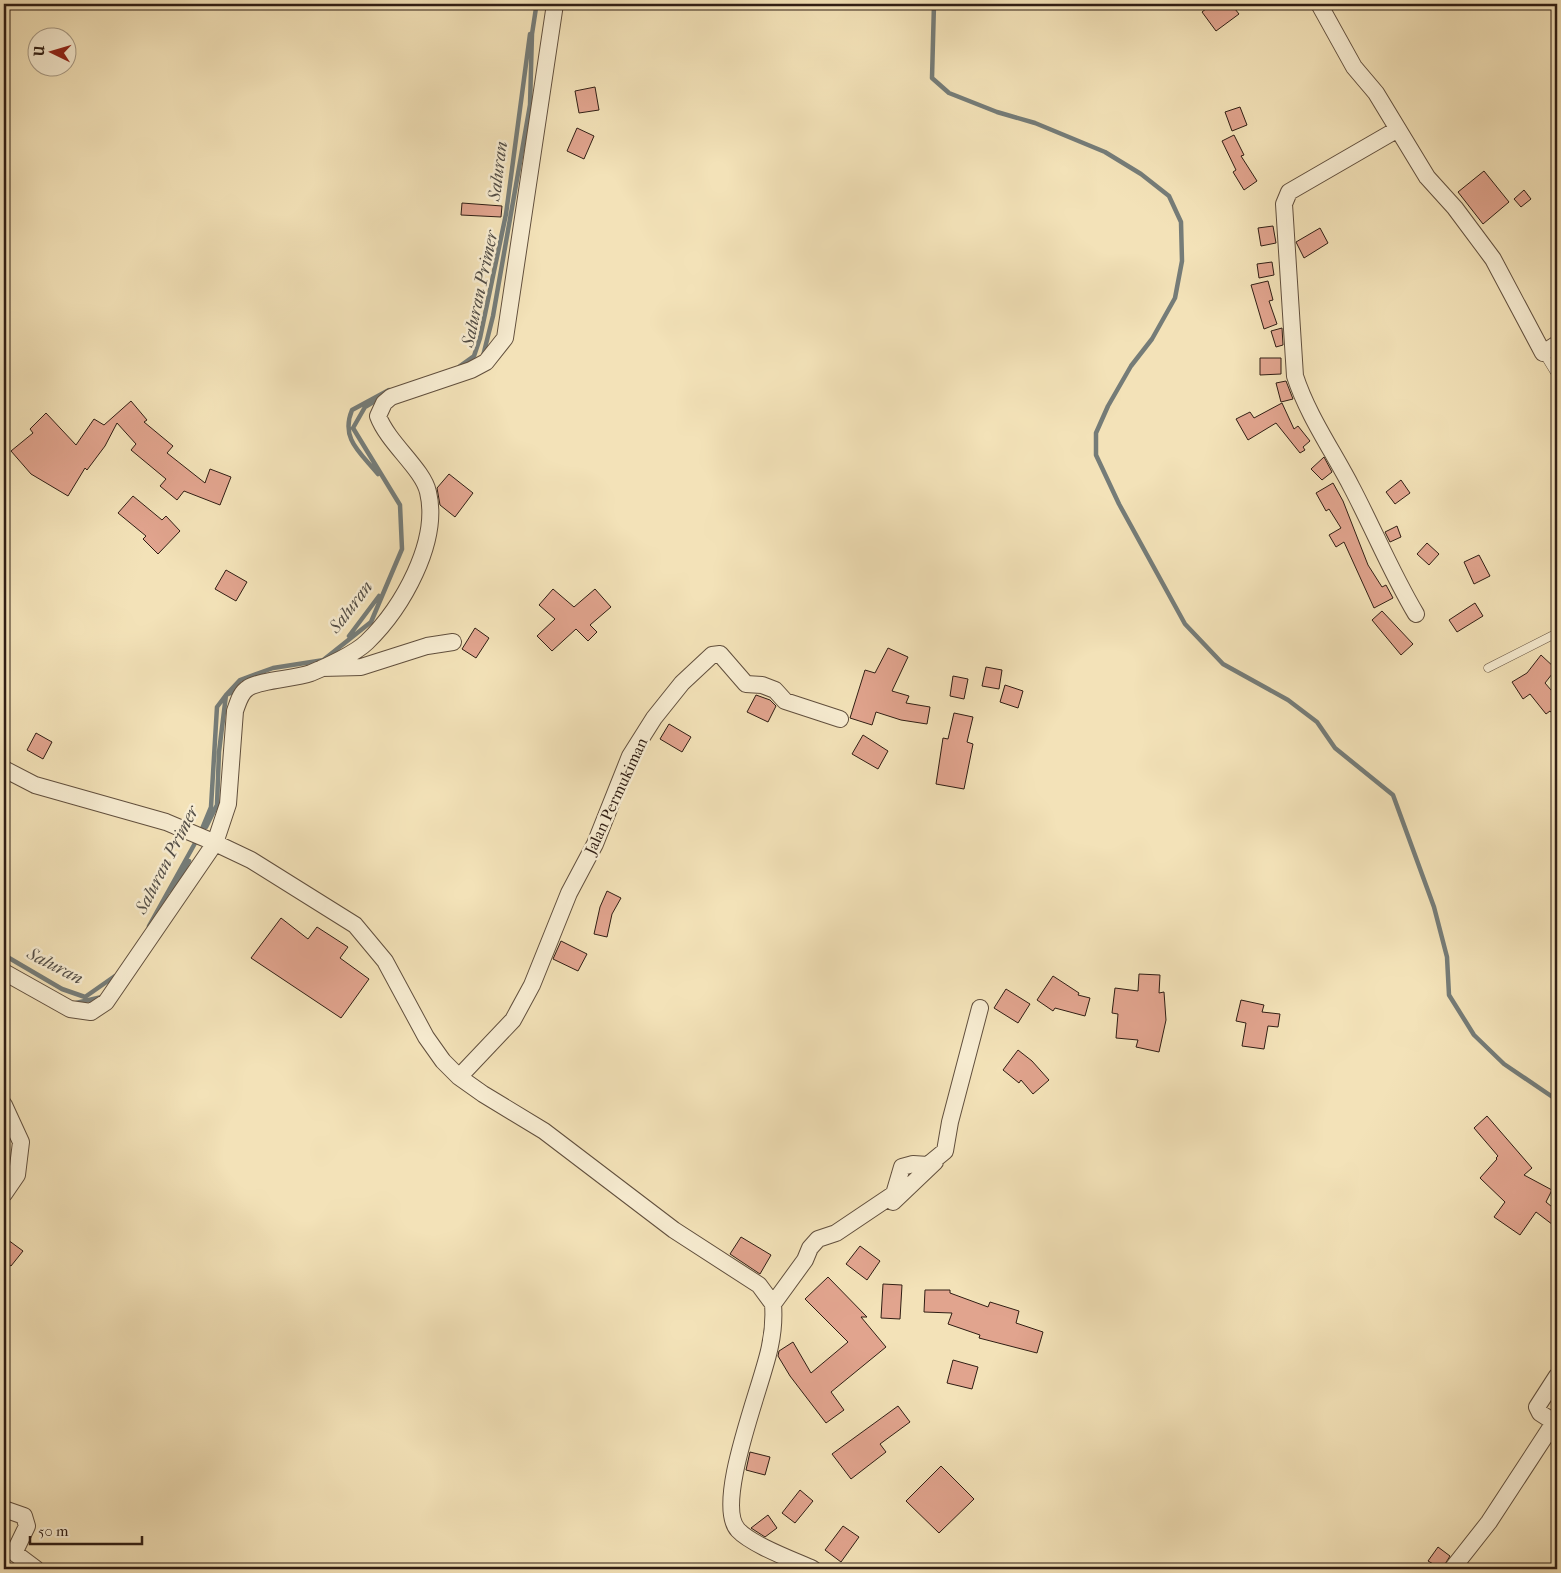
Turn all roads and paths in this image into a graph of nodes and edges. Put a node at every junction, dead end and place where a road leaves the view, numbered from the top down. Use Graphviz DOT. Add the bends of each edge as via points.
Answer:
graph roads {
  1 [pos="555,4"];
  2 [pos="1319,4"];
  3 [pos="1398,129"];
  4 [pos="1557,344"];
  5 [pos="1543,353"];
  6 [pos="1557,376"];
  7 [pos="1416,614"];
  8 [pos="1557,633"];
  9 [pos="453,642"];
  10 [pos="322,668"];
  11 [pos="1488,668"];
  12 [pos="840,719"];
  13 [pos="4,769"];
  14 [pos="213,842"];
  15 [pos="4,972"];
  16 [pos="982,1010"];
  17 [pos="459,1077"];
  18 [pos="4,1105"];
  19 [pos="4,1194"];
  20 [pos="774,1308"];
  21 [pos="1557,1376"];
  22 [pos="1557,1387"];
  23 [pos="1557,1424"];
  24 [pos="4,1509"];
  25 [pos="36,1569"];
  26 [pos="813,1569"];
  27 [pos="1452,1569"];
  28 [pos="1463,1569"];
  1 -- 10 [label="street" via="505,338 486,362 391,397 384,403 378,416 383,429 428,490 431,518 415,574 384,623 366,643"];
  2 -- 3 [label="street" via="1354,67 1376,92"];
  3 -- 5 [label="street" via="1428,177 1493,259"];
  3 -- 7 [label="street" via="1289,192 1284,204 1294,376 1302,399"];
  4 -- 5 [label="street"];
  5 -- 6 [label="lane"];
  8 -- 11 [label="lane"];
  9 -- 10 [label="street" via="427,646 361,667"];
  10 -- 14 [label="street" via="309,674 248,687 239,698 235,711 228,804"];
  12 -- 17 [label="street, Jalan Permukiman" via="785,700 775,690 762,685 746,684 720,654 712,656 682,683 630,756 595,844 569,893 532,985 513,1020"];
  13 -- 14 [label="street" via="35,785 166,822"];
  14 -- 15 [label="street" via="106,1002 91,1012 70,1009"];
  14 -- 17 [label="street" via="251,860 355,925 385,961 426,1037"];
  16 -- 20 [label="street" via="944,1151 928,1165 902,1167 894,1194 836,1233 818,1238"];
  17 -- 20 [label="street" via="544,1131 674,1230 759,1285"];
  18 -- 19 [label="street" via="21,1142 17,1175"];
  20 -- 26 [label="street" via="770,1346 733,1478 732,1522 749,1539"];
  21 -- 23 [label="street" via="1537,1407 1540,1413"];
  22 -- 23 [label="street" via="1545,1404 1545,1410"];
  23 -- 27 [label="street"];
  23 -- 28 [label="street" via="1485,1543"];
  24 -- 25 [label="street" via="24,1516 28,1526 16,1554"];
}
